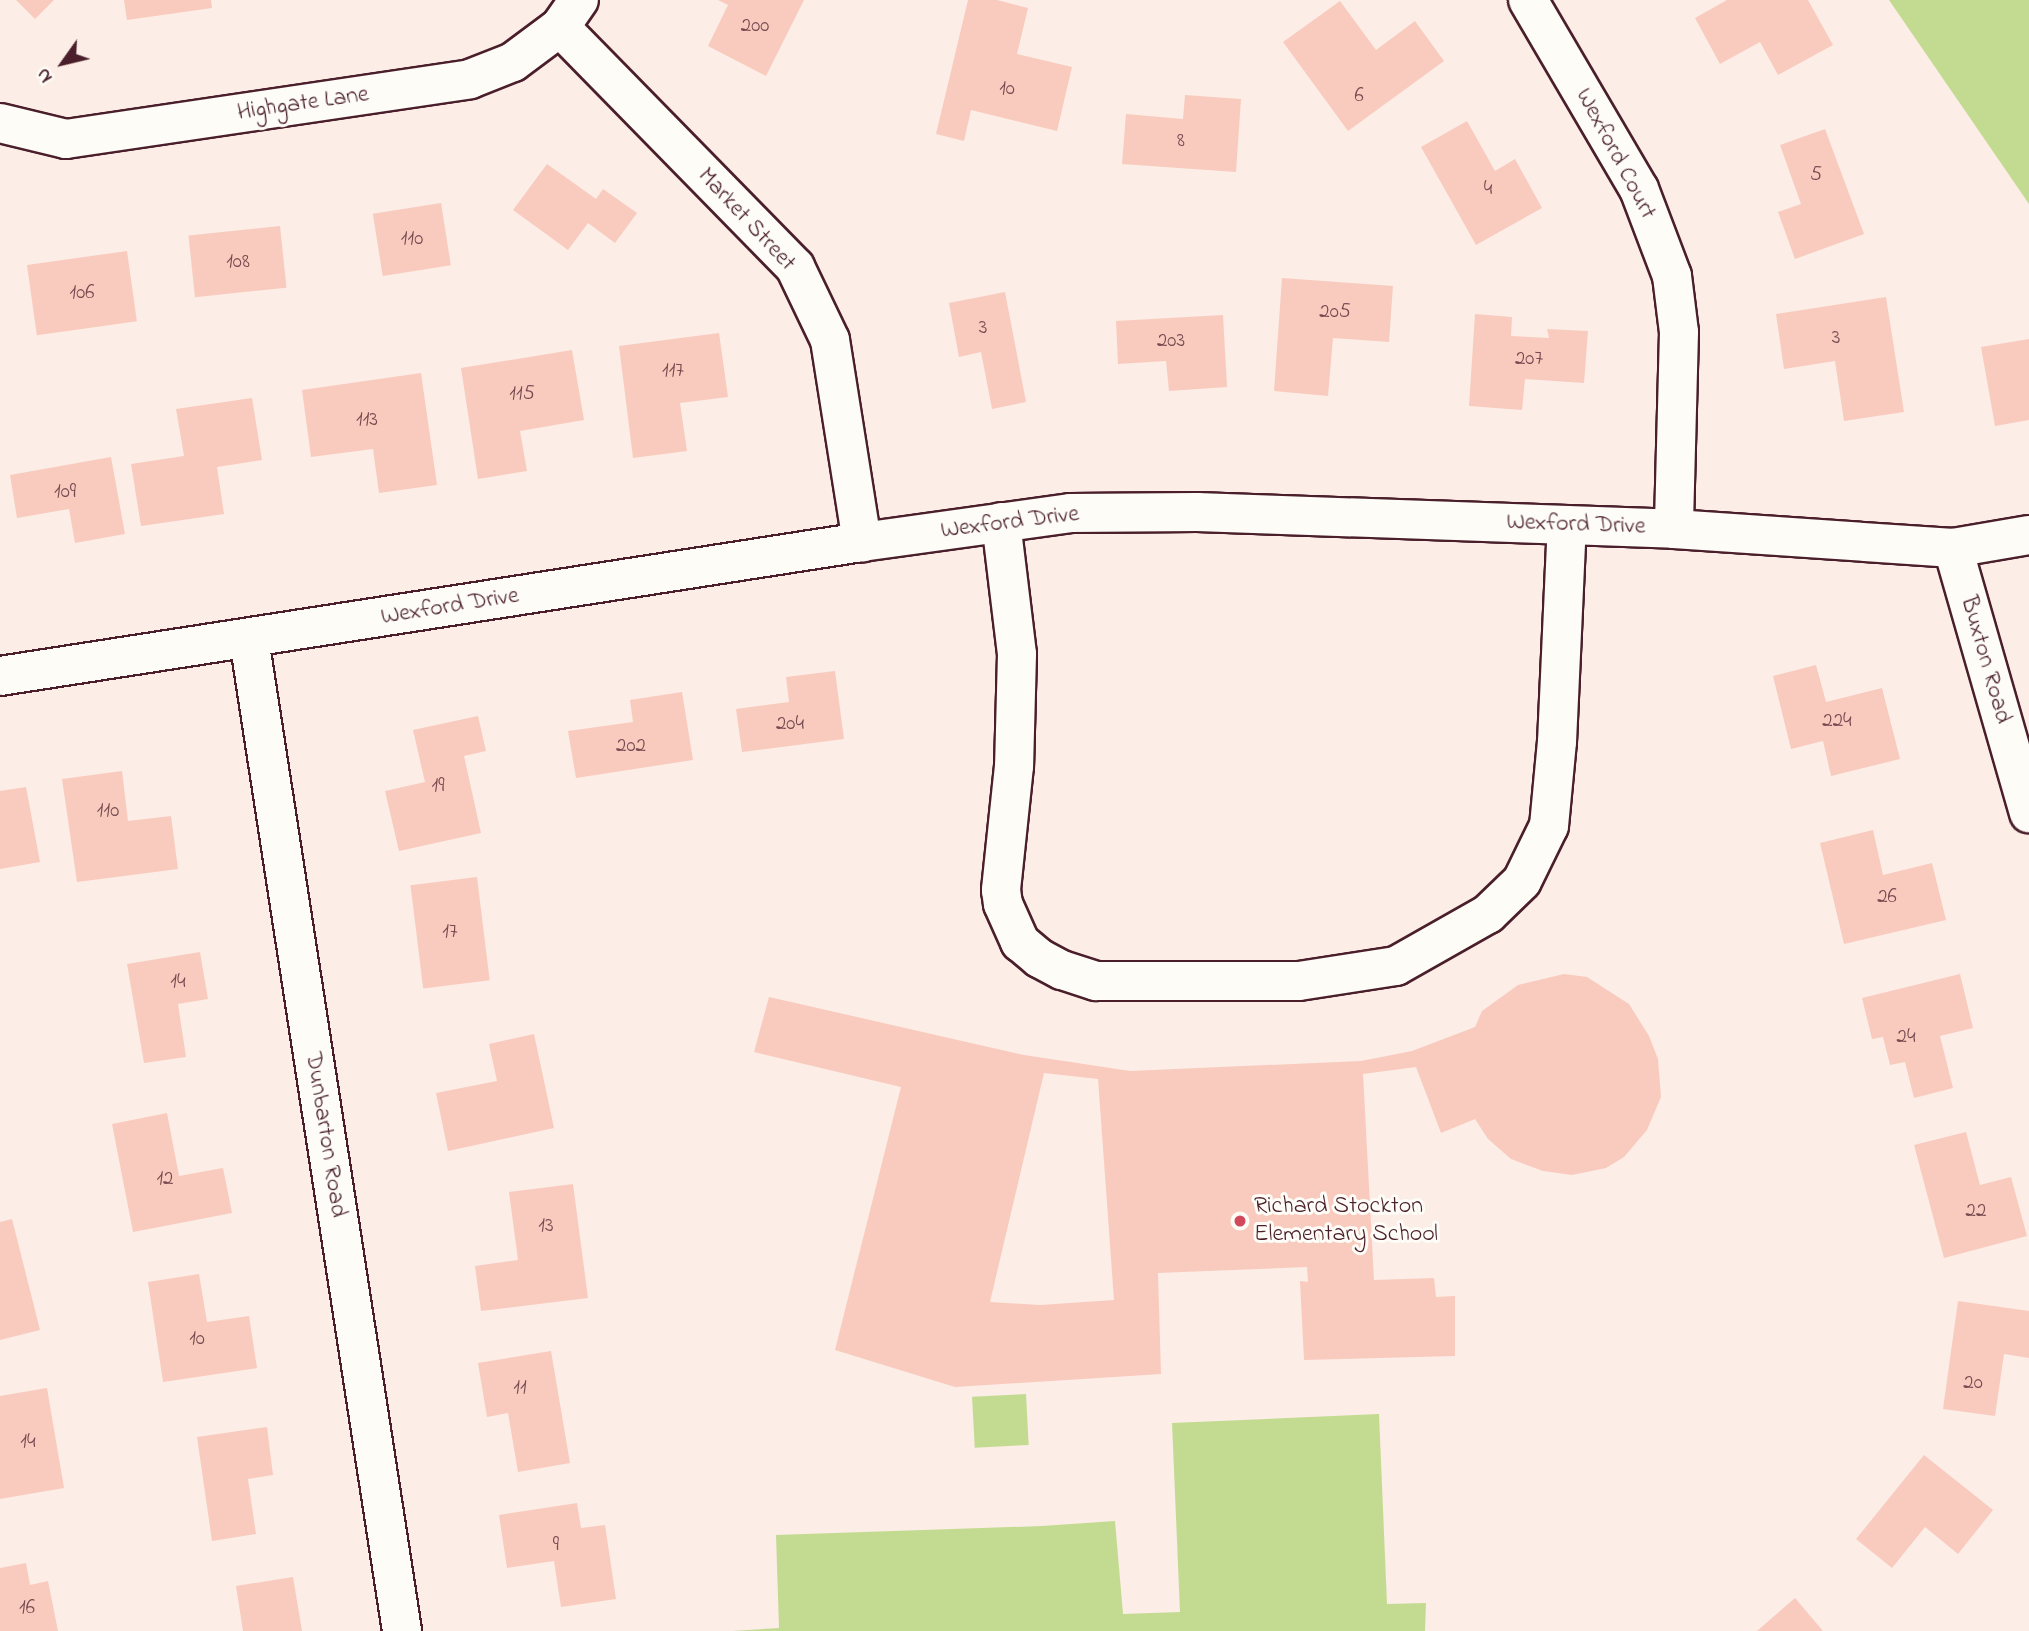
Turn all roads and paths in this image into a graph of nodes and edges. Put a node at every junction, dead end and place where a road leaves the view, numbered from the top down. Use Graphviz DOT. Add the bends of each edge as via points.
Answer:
graph roads {
  1 [pos="1528,0"];
  2 [pos="570,13"];
  3 [pos="0,123"];
  4 [pos="1001,522"];
  5 [pos="1567,525"];
  6 [pos="1674,529"];
  7 [pos="2029,535"];
  8 [pos="862,542"];
  9 [pos="1953,548"];
  10 [pos="249,639"];
  11 [pos="0,676"];
  12 [pos="2029,813"];
  13 [pos="402,1631"];
  1 -- 6 [label="street, Wexford Court" via="1639,188 1672,276 1679,332"];
  2 -- 3 [label="street, Highgate Lane" via="513,62 470,79 66,139"];
  2 -- 8 [label="street, Market Street" via="794,267 830,340"];
  4 -- 5 [label="street, Wexford Drive" via="1070,513 1197,512"];
  4 -- 5 [label="street" via="1017,653 1014,766 1001,890 1020,942 1062,970 1096,981 1299,981 1396,966 1488,914 1522,881 1549,825"];
  4 -- 8 [label="street, Wexford Drive"];
  5 -- 6 [label="street, Wexford Drive"];
  6 -- 9 [label="street, Wexford Drive"];
  7 -- 9 [label="street, Wexford Drive"];
  8 -- 10 [label="street, Wexford Drive"];
  9 -- 12 [label="street, Buxton Road"];
  10 -- 11 [label="street, Wexford Drive"];
  10 -- 13 [label="street, Dunbarton Road"];
}
